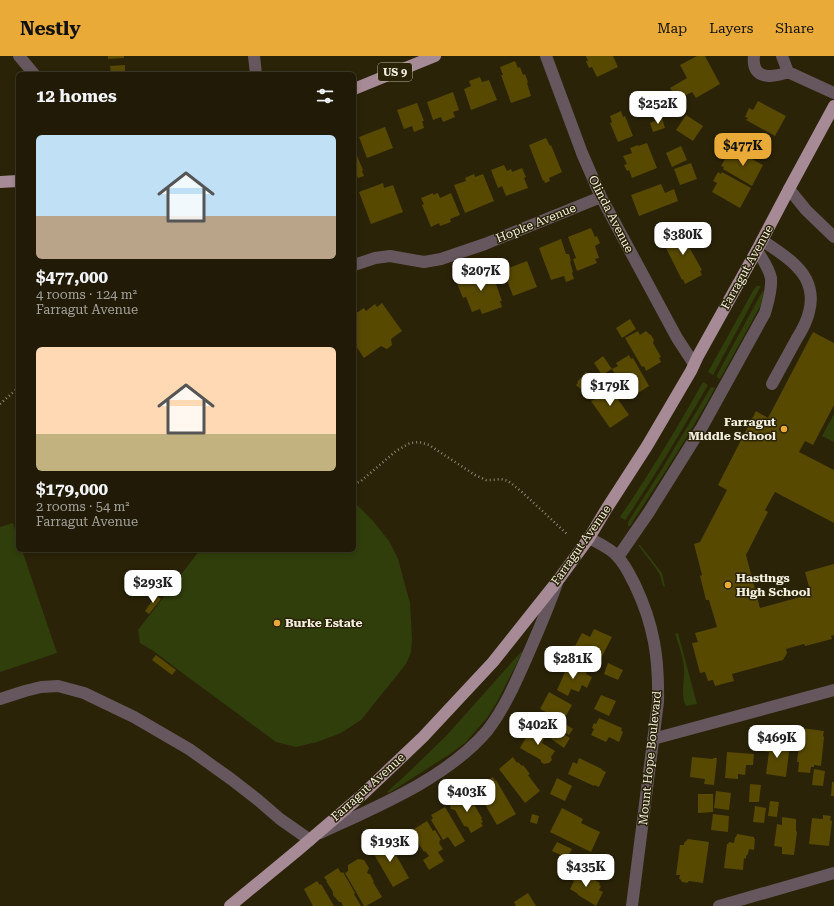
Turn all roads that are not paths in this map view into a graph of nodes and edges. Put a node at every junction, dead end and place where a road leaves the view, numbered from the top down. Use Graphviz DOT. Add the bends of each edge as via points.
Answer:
graph roads {
  1 [pos="19,56"];
  2 [pos="254,56"];
  3 [pos="435,56"];
  4 [pos="546,56"];
  5 [pos="754,56"];
  6 [pos="782,56"];
  7 [pos="32,72"];
  8 [pos="256,72"];
  9 [pos="788,72"];
  10 [pos="356,88"];
  11 [pos="834,92"];
  12 [pos="834,106"];
  13 [pos="16,181"];
  14 [pos="0,182"];
  15 [pos="789,189"];
  16 [pos="601,197"];
  17 [pos="834,237"];
  18 [pos="759,245"];
  19 [pos="356,264"];
  20 [pos="694,364"];
  21 [pos="772,384"];
  22 [pos="589,538"];
  23 [pos="618,557"];
  24 [pos="559,579"];
  25 [pos="834,690"];
  26 [pos="0,699"];
  27 [pos="653,739"];
  28 [pos="313,838"];
  29 [pos="834,873"];
  30 [pos="230,906"];
  31 [pos="632,906"];
  32 [pos="719,906"];
  1 -- 7 [label="street"];
  2 -- 8 [label="street"];
  3 -- 10 [label="main road, US 9"];
  4 -- 16 [label="street, Olinda Avenue"];
  5 -- 9 [label="street" via="756,69 764,76"];
  6 -- 9 [label="street"];
  9 -- 11 [label="street"];
  12 -- 15 [label="main road, Farragut Avenue"];
  13 -- 14 [label="main road"];
  15 -- 17 [label="street"];
  15 -- 18 [label="main road, Farragut Avenue"];
  16 -- 19 [label="street, Hopke Avenue" via="442,259 424,262 390,256"];
  16 -- 20 [label="street, Olinda Avenue" via="677,338"];
  18 -- 20 [label="main road, Farragut Avenue"];
  18 -- 21 [label="street" via="784,255 799,270 805,278 811,301 809,314 802,329"];
  18 -- 23 [label="street" via="771,278 765,313 702,427"];
  20 -- 22 [label="main road, Farragut Avenue" via="647,446"];
  22 -- 23 [label="street, Mount Hope Boulevard"];
  22 -- 24 [label="main road, Farragut Avenue"];
  23 -- 27 [label="street, Mount Hope Boulevard" via="644,605 655,642 658,702"];
  24 -- 28 [label="main road, Farragut Avenue" via="493,662 423,737"];
  24 -- 28 [label="street" via="513,688 503,707 476,742 435,775 384,804"];
  25 -- 27 [label="street"];
  26 -- 28 [label="street" via="41,687 58,686 84,693 134,717 189,749 242,787 280,819"];
  27 -- 31 [label="street, Mount Hope Boulevard"];
  28 -- 30 [label="main road, Farragut Avenue"];
  29 -- 32 [label="street"];
}
